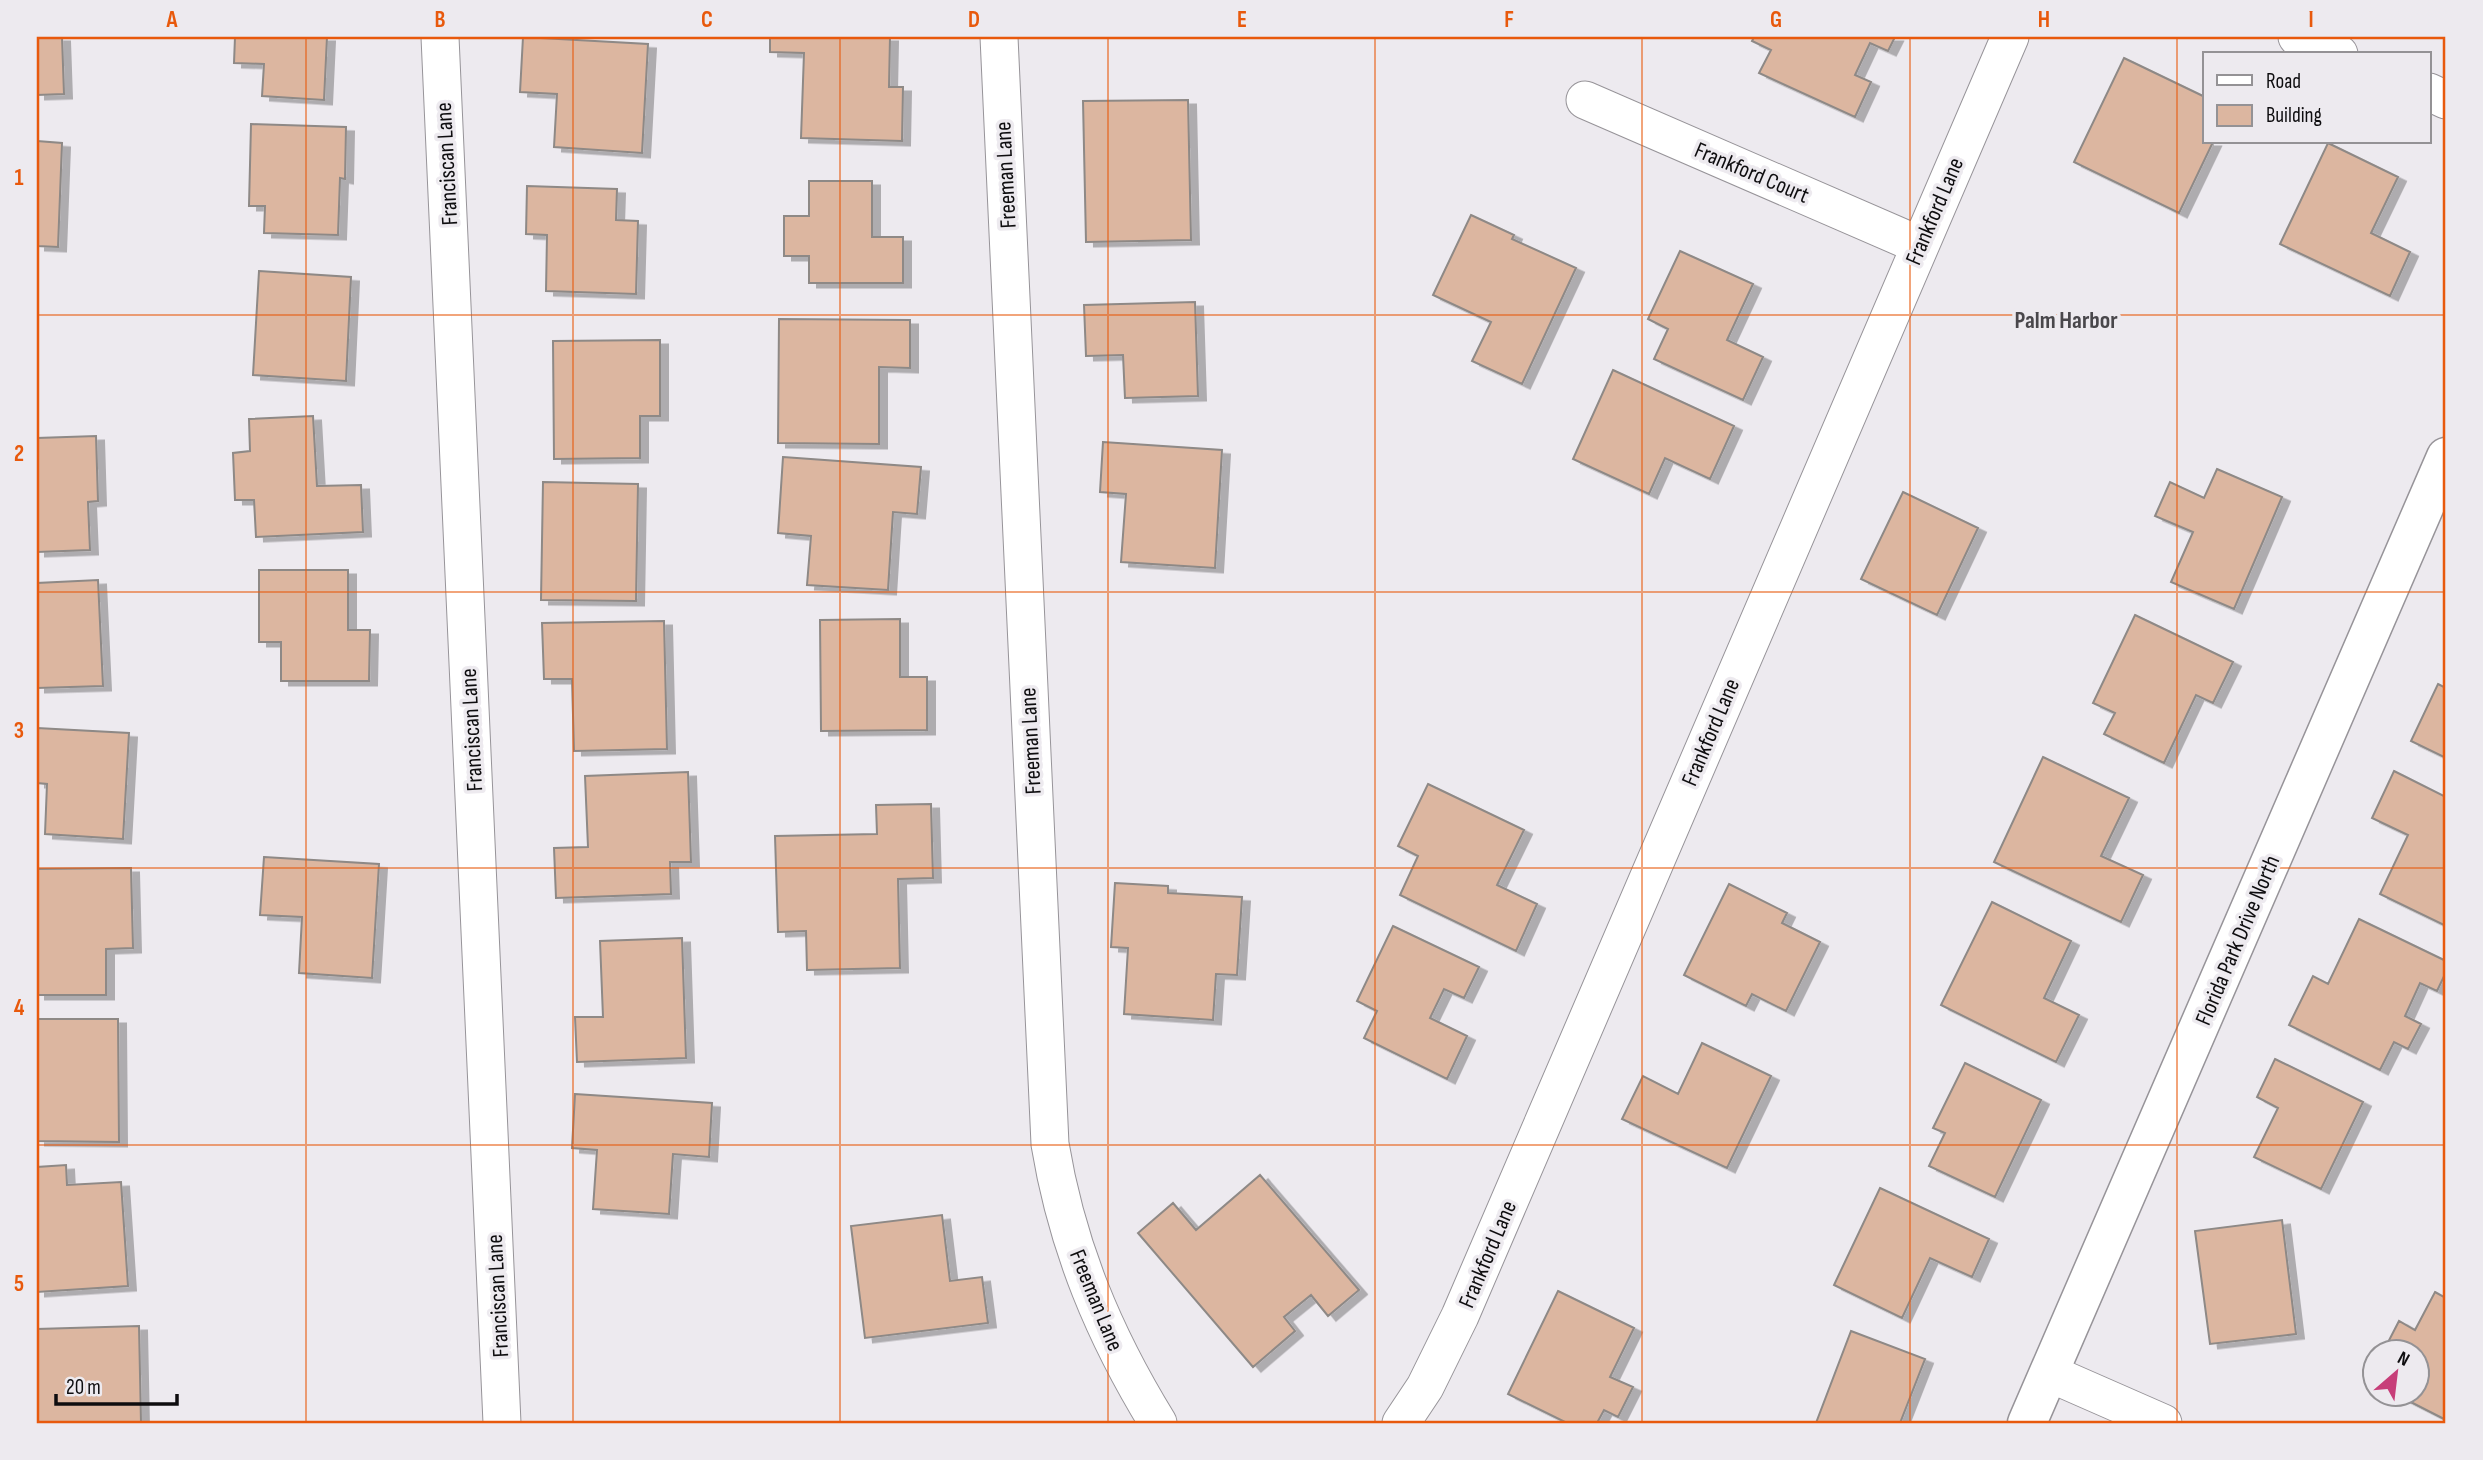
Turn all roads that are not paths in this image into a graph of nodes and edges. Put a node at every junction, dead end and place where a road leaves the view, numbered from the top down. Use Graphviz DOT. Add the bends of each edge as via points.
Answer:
graph roads {
  1 [pos="440,37"];
  2 [pos="999,37"];
  3 [pos="2010,37"];
  4 [pos="2297,37"];
  5 [pos="2334,52"];
  6 [pos="2430,92"];
  7 [pos="1585,100"];
  8 [pos="2446,100"];
  9 [pos="1919,244"];
  10 [pos="2446,457"];
  11 [pos="2049,1373"];
  12 [pos="502,1423"];
  13 [pos="1158,1423"];
  14 [pos="1401,1423"];
  15 [pos="2027,1423"];
  16 [pos="2163,1423"];
  1 -- 12 [label="street, Franciscan Lane"];
  2 -- 13 [label="street, Freeman Lane" via="1050,1144 1064,1215 1087,1283 1117,1353"];
  3 -- 9 [label="street, Frankford Lane"];
  4 -- 5 [label="street"];
  6 -- 8 [label="street"];
  7 -- 9 [label="street, Frankford Court"];
  9 -- 14 [label="street, Frankford Lane" via="1460,1317"];
  10 -- 11 [label="street, Florida Park Drive North"];
  11 -- 15 [label="street, Florida Park Drive North"];
  11 -- 16 [label="street"];
}
